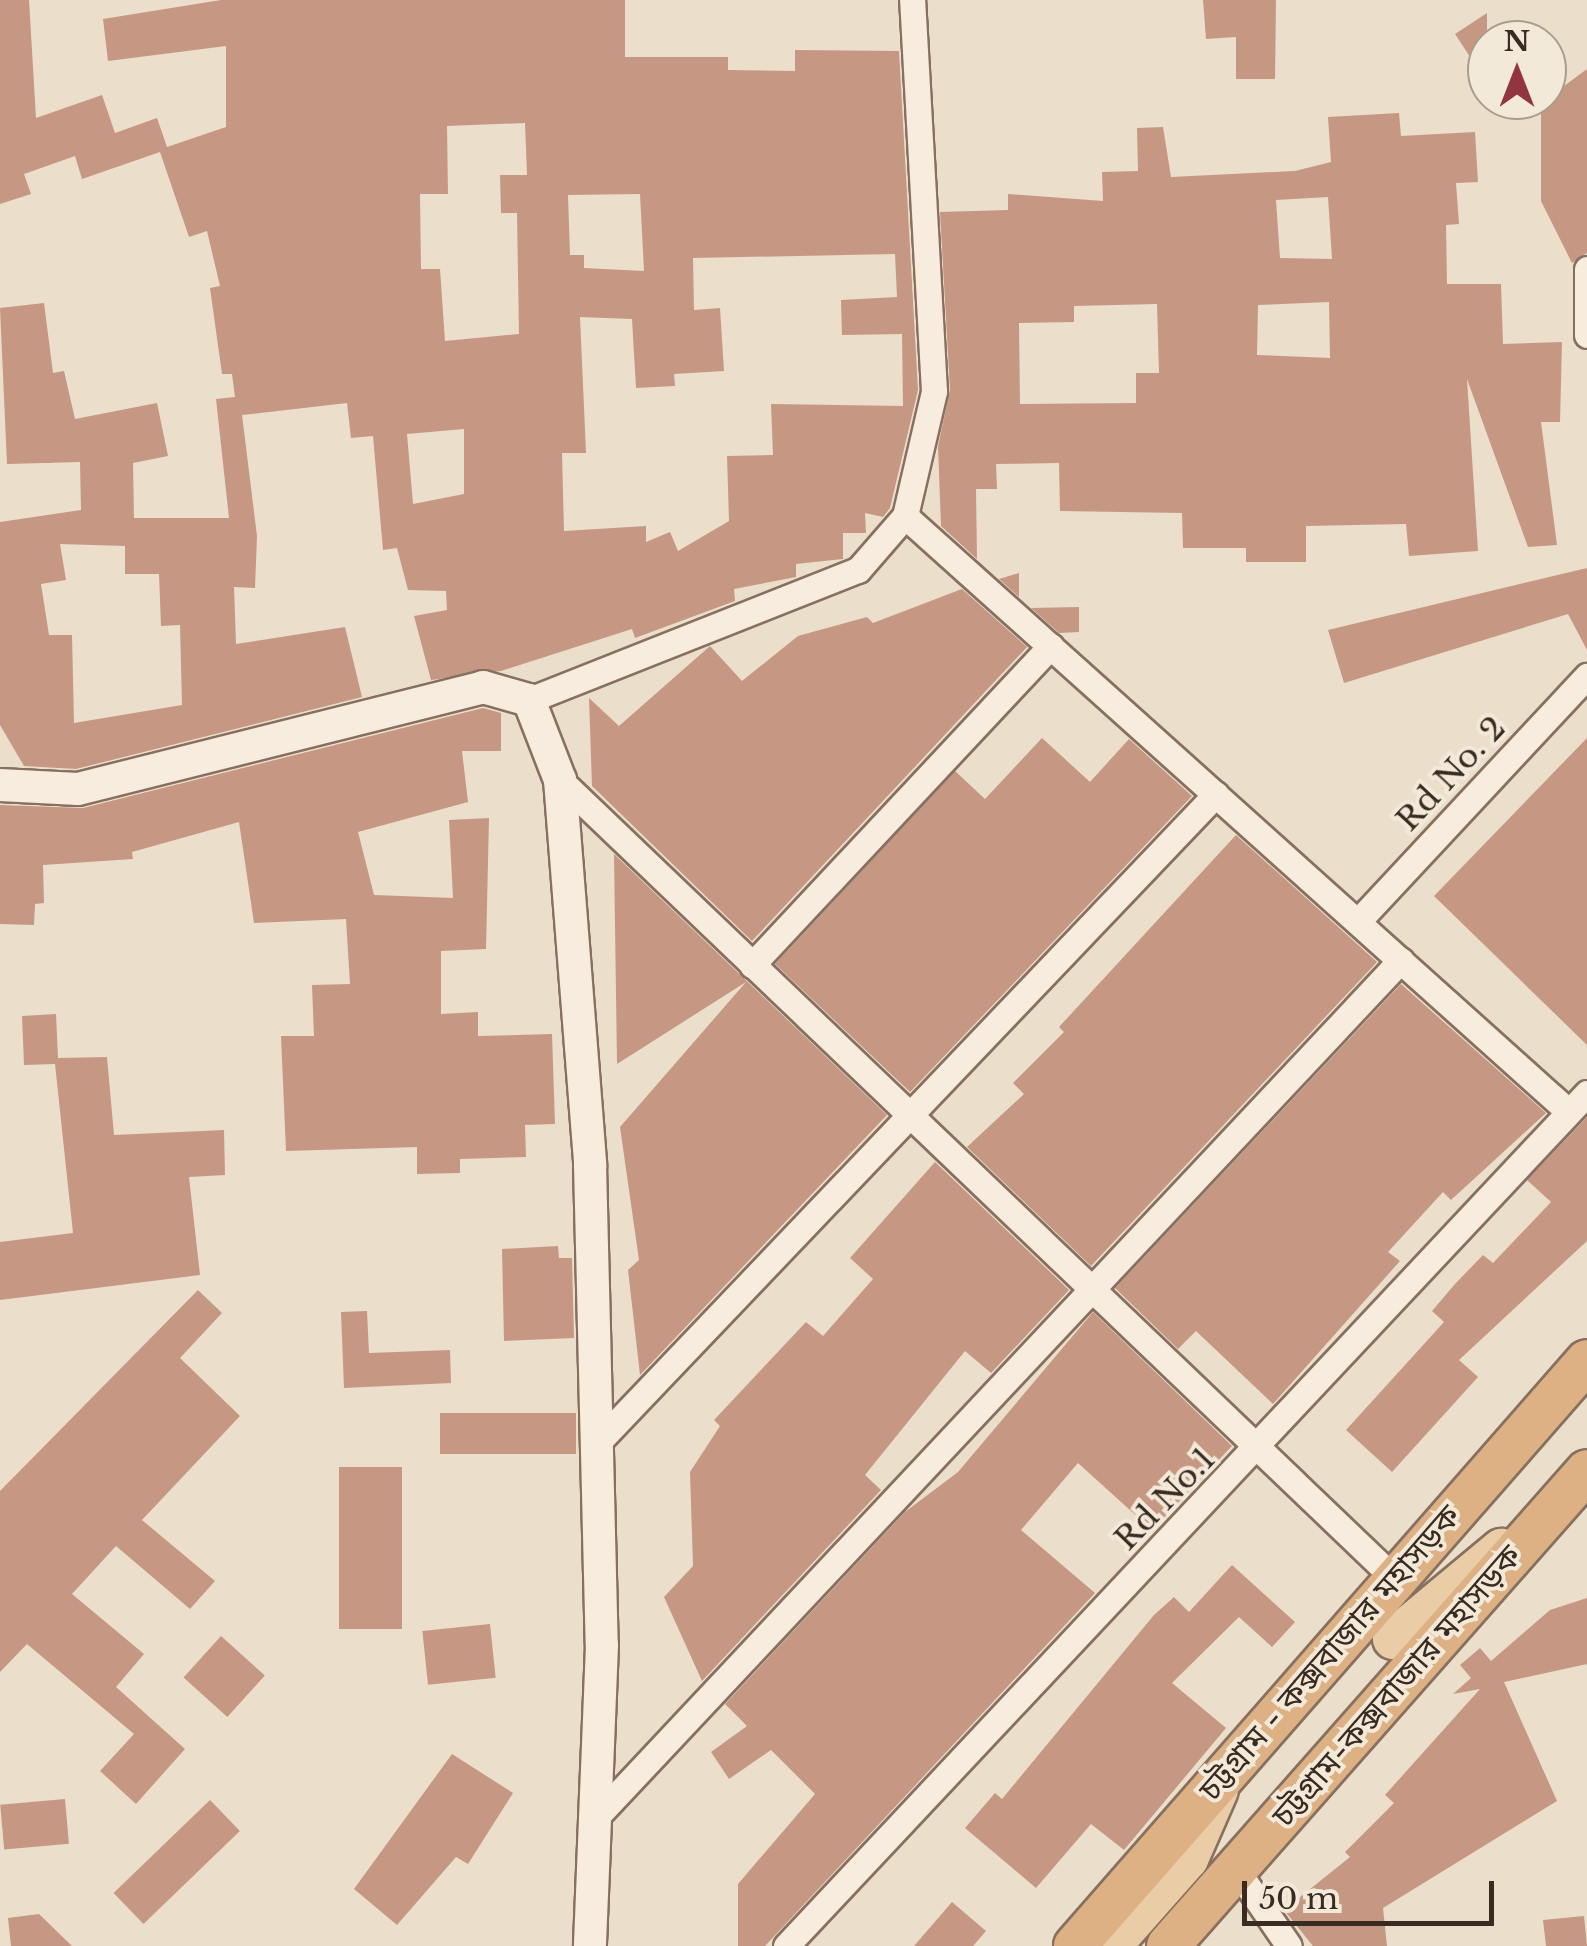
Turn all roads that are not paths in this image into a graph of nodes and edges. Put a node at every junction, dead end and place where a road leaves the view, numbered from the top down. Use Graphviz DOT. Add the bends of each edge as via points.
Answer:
graph roads {
  1 [pos="912,0"];
  2 [pos="1587,269"];
  3 [pos="1587,335"];
  4 [pos="904,516"];
  5 [pos="1050,646"];
  6 [pos="1587,676"];
  7 [pos="529,700"];
  8 [pos="560,780"];
  9 [pos="1,781"];
  10 [pos="1216,794"];
  11 [pos="1362,917"];
  12 [pos="1401,960"];
  13 [pos="752,965"];
  14 [pos="1578,1103"];
  15 [pos="909,1117"];
  16 [pos="1086,1290"];
  17 [pos="1587,1362"];
  18 [pos="601,1438"];
  19 [pos="1255,1451"];
  20 [pos="1507,1452"];
  21 [pos="1577,1482"];
  22 [pos="1394,1578"];
  23 [pos="1225,1773"];
  24 [pos="602,1811"];
  25 [pos="1286,1811"];
  26 [pos="1236,1869"];
  27 [pos="590,1946"];
  28 [pos="786,1946"];
  29 [pos="1075,1946"];
  30 [pos="1111,1946"];
  31 [pos="1144,1946"];
  32 [pos="1168,1946"];
  33 [pos="1289,1946"];
  1 -- 4 [label="street" via="934,391"];
  2 -- 3 [label="street"];
  4 -- 5 [label="street"];
  4 -- 7 [label="street" via="858,570"];
  5 -- 10 [label="street"];
  5 -- 13 [label="street"];
  6 -- 11 [label="street, Rd No. 2"];
  7 -- 8 [label="street"];
  7 -- 9 [label="street" via="483,686 78,789"];
  8 -- 13 [label="street"];
  8 -- 18 [label="street"];
  10 -- 11 [label="street"];
  10 -- 15 [label="street"];
  11 -- 12 [label="street"];
  12 -- 14 [label="street"];
  12 -- 16 [label="street"];
  13 -- 15 [label="street"];
  14 -- 19 [label="street, Rd No.1"];
  15 -- 16 [label="street"];
  15 -- 18 [label="street"];
  16 -- 19 [label="street"];
  16 -- 24 [label="street"];
  17 -- 20 [label="highway, চট্টগ্রাম - কক্সবাজার মহাসড়ক"];
  18 -- 24 [label="street"];
  19 -- 22 [label="street"];
  19 -- 28 [label="street, Rd No.1"];
  20 -- 21 [label="main road" via="1393,1639"];
  20 -- 22 [label="highway, চট্টগ্রাম - কক্সবাজার মহাসড়ক"];
  21 -- 25 [label="highway, চট্টগ্রাম-কক্সবাজার মহাসড়ক"];
  22 -- 23 [label="highway, চট্টগ্রাম - কক্সবাজার মহাসড়ক"];
  23 -- 29 [label="highway, চট্টগ্রাম - কক্সবাজার মহাসড়ক"];
  23 -- 30 [label="main road" via="1188,1859"];
  24 -- 27 [label="street"];
  25 -- 26 [label="highway, চট্টগ্রাম-কক্সবাজার মহাসড়ক"];
  25 -- 31 [label="main road" via="1208,1873"];
  26 -- 32 [label="highway, চট্টগ্রাম-কক্সবাজার মহাসড়ক"];
  26 -- 33 [label="street"];
}
